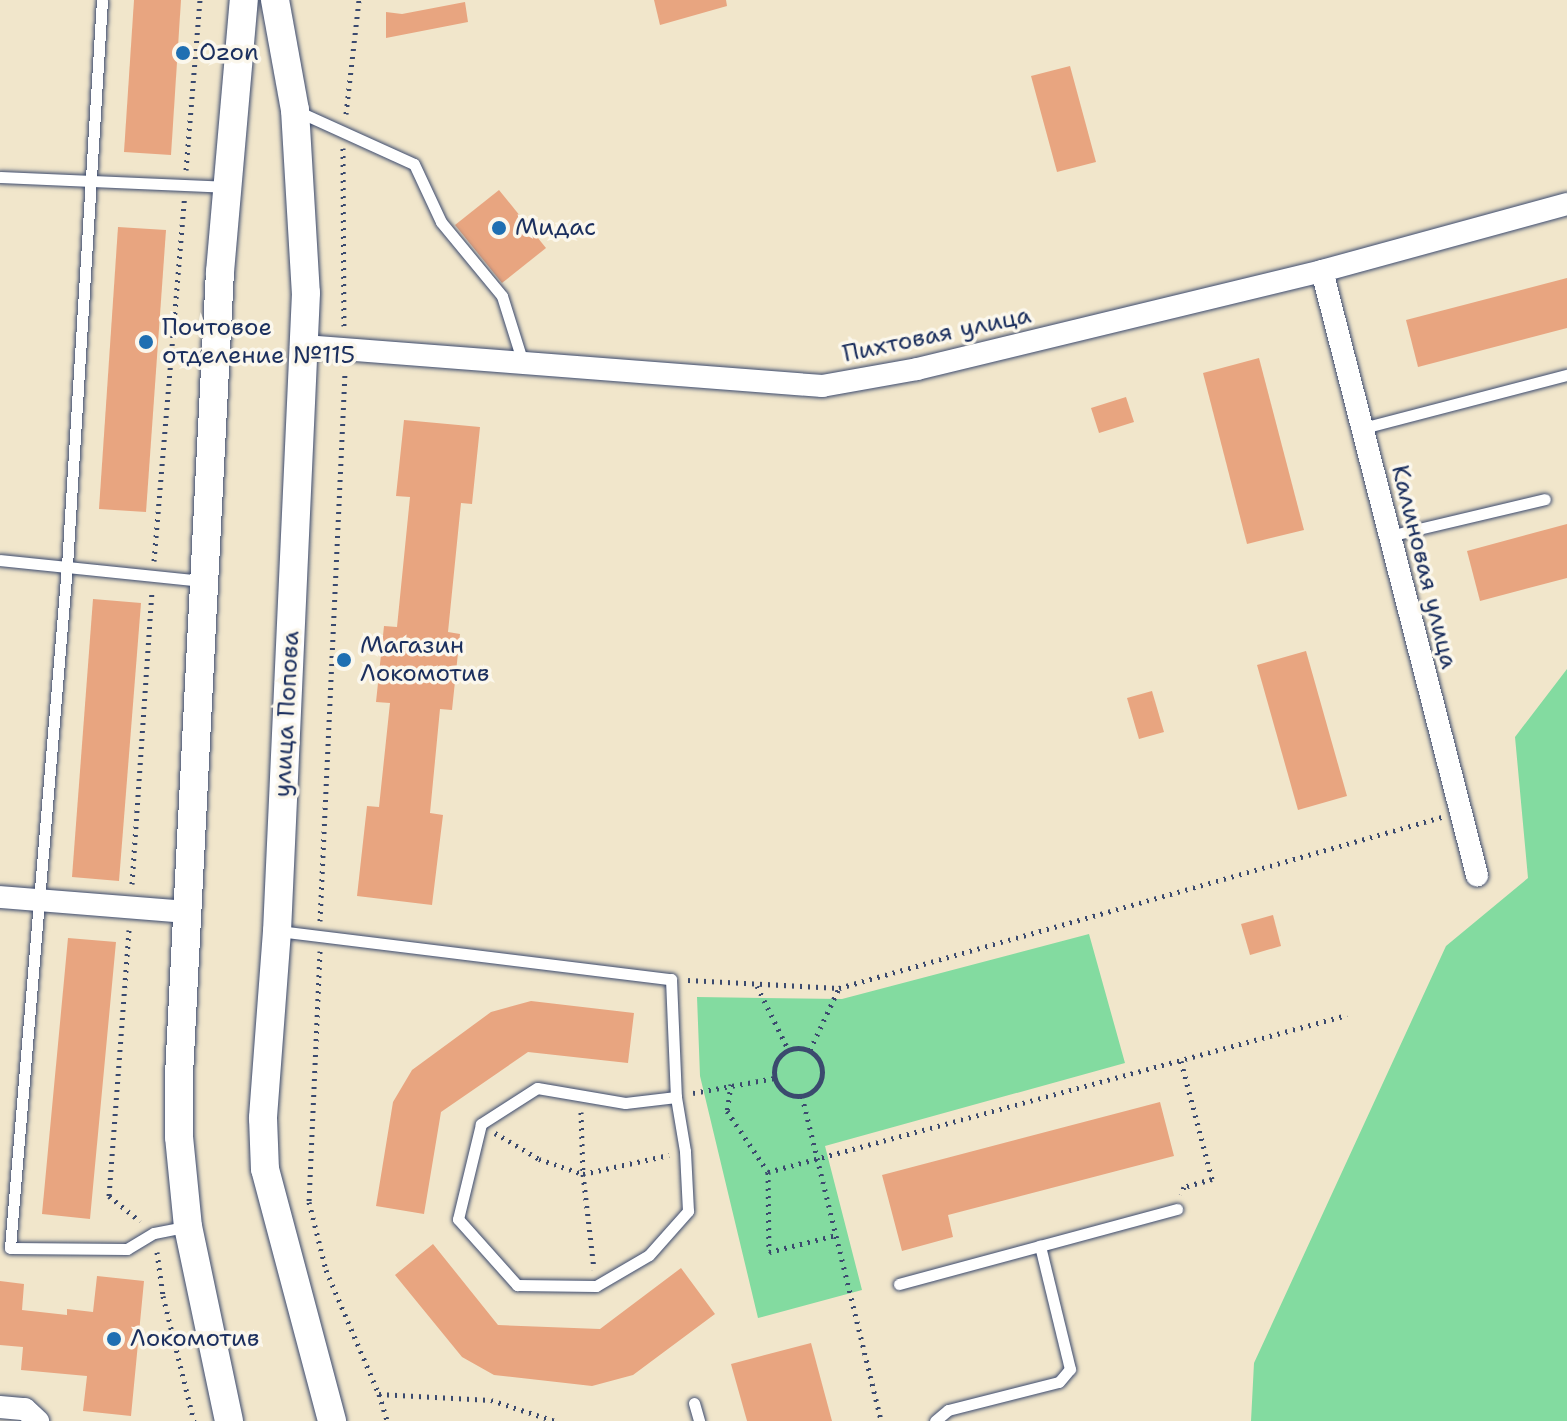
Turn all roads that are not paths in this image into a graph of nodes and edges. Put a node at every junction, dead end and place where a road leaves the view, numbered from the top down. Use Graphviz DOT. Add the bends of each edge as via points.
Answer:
graph roads {
  1 [pos="102,0"];
  2 [pos="244,0"];
  3 [pos="275,0"];
  4 [pos="295,110"];
  5 [pos="0,177"];
  6 [pos="92,183"];
  7 [pos="225,187"];
  8 [pos="1567,204"];
  9 [pos="1322,271"];
  10 [pos="304,346"];
  11 [pos="522,360"];
  12 [pos="1567,375"];
  13 [pos="1363,428"];
  14 [pos="1545,499"];
  15 [pos="1389,536"];
  16 [pos="0,560"];
  17 [pos="67,566"];
  18 [pos="202,581"];
  19 [pos="1477,875"];
  20 [pos="0,897"];
  21 [pos="39,900"];
  22 [pos="185,912"];
  23 [pos="277,931"];
  24 [pos="676,1097"];
  25 [pos="1177,1209"];
  26 [pos="188,1227"];
  27 [pos="1040,1246"];
  28 [pos="5,1249"];
  29 [pos="899,1284"];
  30 [pos="694,1403"];
  31 [pos="0,1407"];
  32 [pos="38,1421"];
  33 [pos="229,1421"];
  34 [pos="332,1421"];
  35 [pos="699,1421"];
  36 [pos="935,1421"];
  1 -- 6 [label="lane"];
  2 -- 7 [label="street"];
  3 -- 4 [label="street, улица Попова"];
  4 -- 10 [label="street, улица Попова" via="306,293"];
  4 -- 11 [label="lane" via="414,164 441,222 502,296"];
  5 -- 6 [label="lane"];
  6 -- 7 [label="lane"];
  6 -- 17 [label="lane"];
  7 -- 18 [label="street"];
  8 -- 9 [label="street, Пихтовая улица"];
  9 -- 11 [label="street, Пихтовая улица" via="917,369 822,386"];
  9 -- 13 [label="street, Калиновая улица"];
  10 -- 11 [label="street, Пихтовая улица"];
  10 -- 23 [label="street, улица Попова"];
  12 -- 13 [label="lane"];
  13 -- 15 [label="street, Калиновая улица"];
  14 -- 15 [label="lane"];
  15 -- 19 [label="street, Калиновая улица"];
  16 -- 17 [label="lane"];
  17 -- 18 [label="lane"];
  17 -- 21 [label="lane"];
  18 -- 22 [label="street"];
  20 -- 21 [label="street"];
  21 -- 22 [label="street"];
  21 -- 28 [label="lane"];
  22 -- 26 [label="street" via="179,1137"];
  23 -- 24 [label="lane" via="671,979"];
  23 -- 34 [label="street, улица Попова" via="263,1118 265,1169"];
  24 -- 24 [label="lane" via="625,1103 537,1088 481,1124 458,1219 517,1285 596,1286 649,1255 688,1211"];
  25 -- 27 [label="lane"];
  26 -- 28 [label="lane" via="154,1233 127,1249"];
  26 -- 33 [label="street"];
  27 -- 29 [label="lane"];
  27 -- 36 [label="lane" via="1070,1369 1059,1382 948,1410"];
  30 -- 35 [label="lane"];
  31 -- 32 [label="street" via="25,1409"];
}
